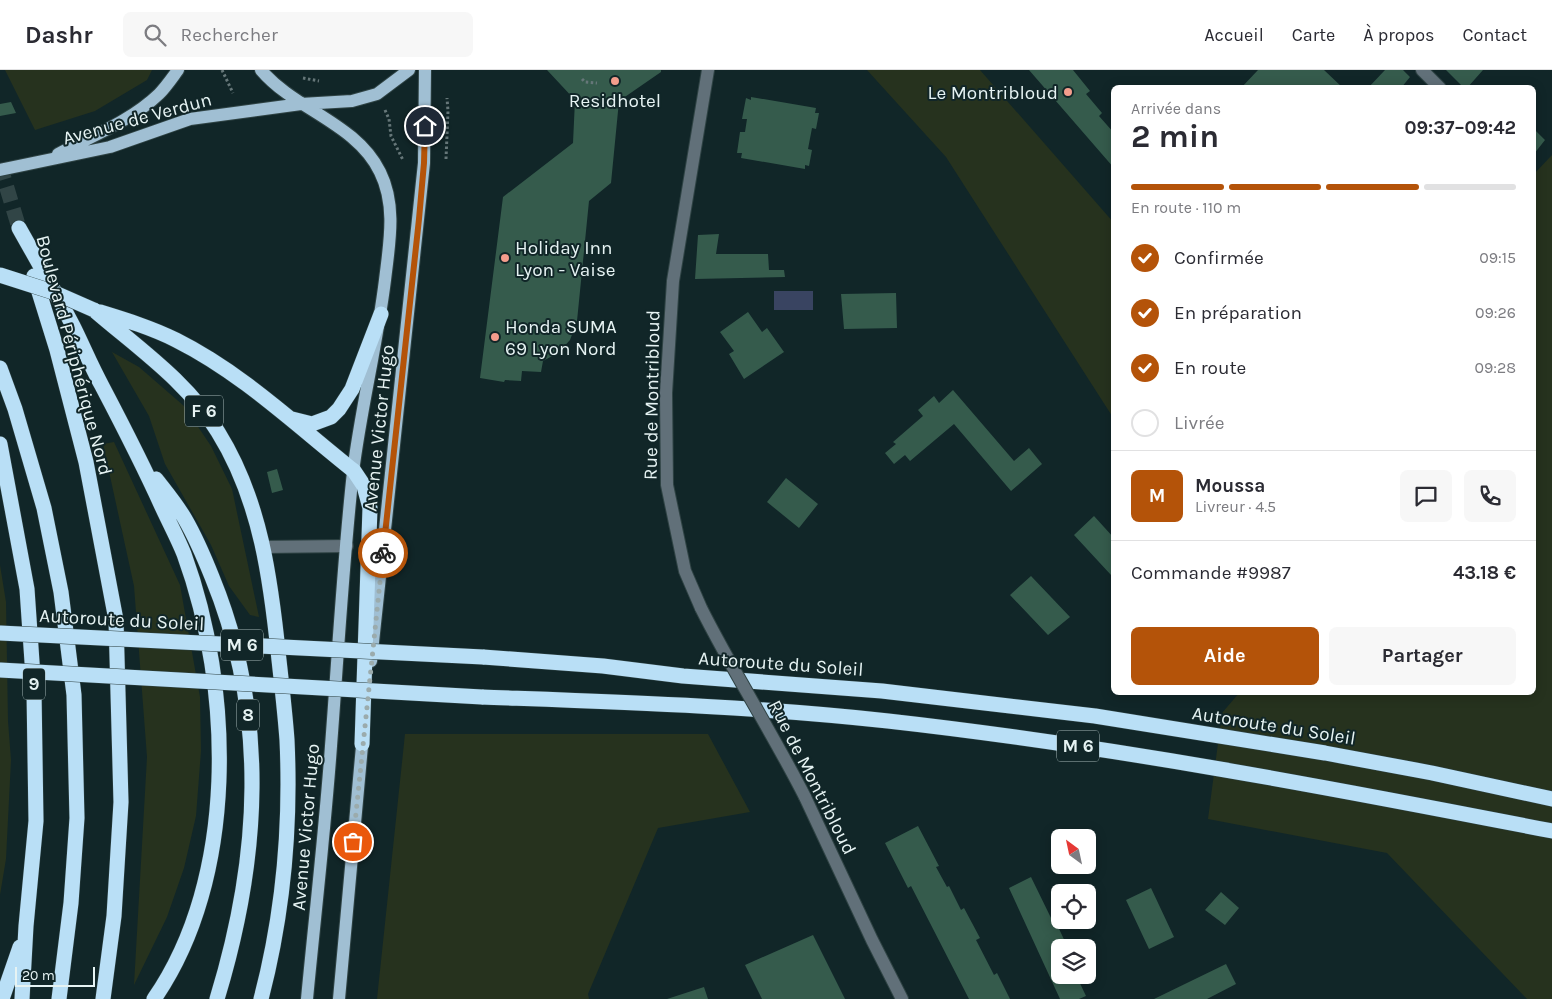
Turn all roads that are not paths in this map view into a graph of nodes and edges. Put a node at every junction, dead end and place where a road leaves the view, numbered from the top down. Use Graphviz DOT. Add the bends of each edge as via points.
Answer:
graph roads {
  1 [pos="178,70"];
  2 [pos="261,70"];
  3 [pos="409,70"];
  4 [pos="425,70"];
  5 [pos="708,70"];
  6 [pos="1422,70"];
  7 [pos="1437,85"];
  8 [pos="300,104"];
  9 [pos="43,162"];
  10 [pos="0,170"];
  11 [pos="0,275"];
  12 [pos="94,310"];
  13 [pos="381,314"];
  14 [pos="0,368"];
  15 [pos="288,418"];
  16 [pos="0,444"];
  17 [pos="138,454"];
  18 [pos="354,471"];
  19 [pos="347,546"];
  20 [pos="262,547"];
  21 [pos="0,633"];
  22 [pos="0,670"];
  23 [pos="362,744"];
  24 [pos="1552,799"];
  25 [pos="1552,831"];
  26 [pos="26,926"];
  27 [pos="2,999"];
  28 [pos="22,999"];
  29 [pos="59,999"];
  30 [pos="102,999"];
  31 [pos="154,999"];
  32 [pos="218,999"];
  33 [pos="261,999"];
  34 [pos="308,999"];
  35 [pos="339,999"];
  36 [pos="902,999"];
  1 -- 9 [label="main road, Avenue de Verdun" via="160,94 144,106"];
  2 -- 8 [label="main road" via="272,83"];
  3 -- 8 [label="main road, Avenue de Verdun" via="377,94 352,101"];
  4 -- 23 [label="main road, Avenue Victor Hugo" via="424,163"];
  5 -- 36 [label="street, Rue de Montribloud, bridge" via="673,281 666,393 667,485 685,571 701,608 805,797"];
  6 -- 7 [label="street"];
  8 -- 9 [label="main road, Avenue de Verdun" via="190,119 110,147"];
  8 -- 13 [label="main road, Avenue Victor Hugo" via="342,129 368,152 380,172 390,208 390,241"];
  9 -- 10 [label="main road, Avenue de Verdun"];
  11 -- 12 [label="highway, bridge" via="53,292"];
  12 -- 15 [label="highway" via="176,340 225,369"];
  12 -- 20 [label="highway, F 6" via="164,369 202,408 218,431 243,482 257,519"];
  13 -- 15 [label="highway" via="352,389 339,410 331,417 312,424"];
  13 -- 18 [label="main road, Avenue Victor Hugo"];
  14 -- 29 [label="highway" via="44,508 61,592 74,696 78,818"];
  15 -- 18 [label="highway"];
  16 -- 26 [label="highway, 9" via="27,589 34,691 36,821"];
  17 -- 30 [label="highway, Boulevard Périphérique Nord" via="74,327 19,228 57,350 86,462 116,620 120,802 114,916"];
  17 -- 31 [label="highway" via="183,553 195,590 210,649 218,731 219,799 209,865 188,936"];
  17 -- 32 [label="highway, 8" via="184,517 223,603 238,652 249,721 253,800 248,864 239,917"];
  18 -- 19 [label="main road, Avenue Victor Hugo"];
  18 -- 23 [label="highway" via="364,486 370,508"];
  19 -- 20 [label="street"];
  19 -- 34 [label="main road, Avenue Victor Hugo"];
  20 -- 33 [label="highway" via="273,600 287,740 287,805 274,942"];
  21 -- 24 [label="highway, Autoroute du Soleil / M 6, bridge" via="484,657 882,691 1095,716 1325,752"];
  22 -- 25 [label="highway, M 6, bridge" via="482,698 683,705 906,724 1118,752 1335,788"];
  23 -- 35 [label="main road, Avenue Victor Hugo"];
  26 -- 27 [label="highway"];
  26 -- 28 [label="highway"];
}
